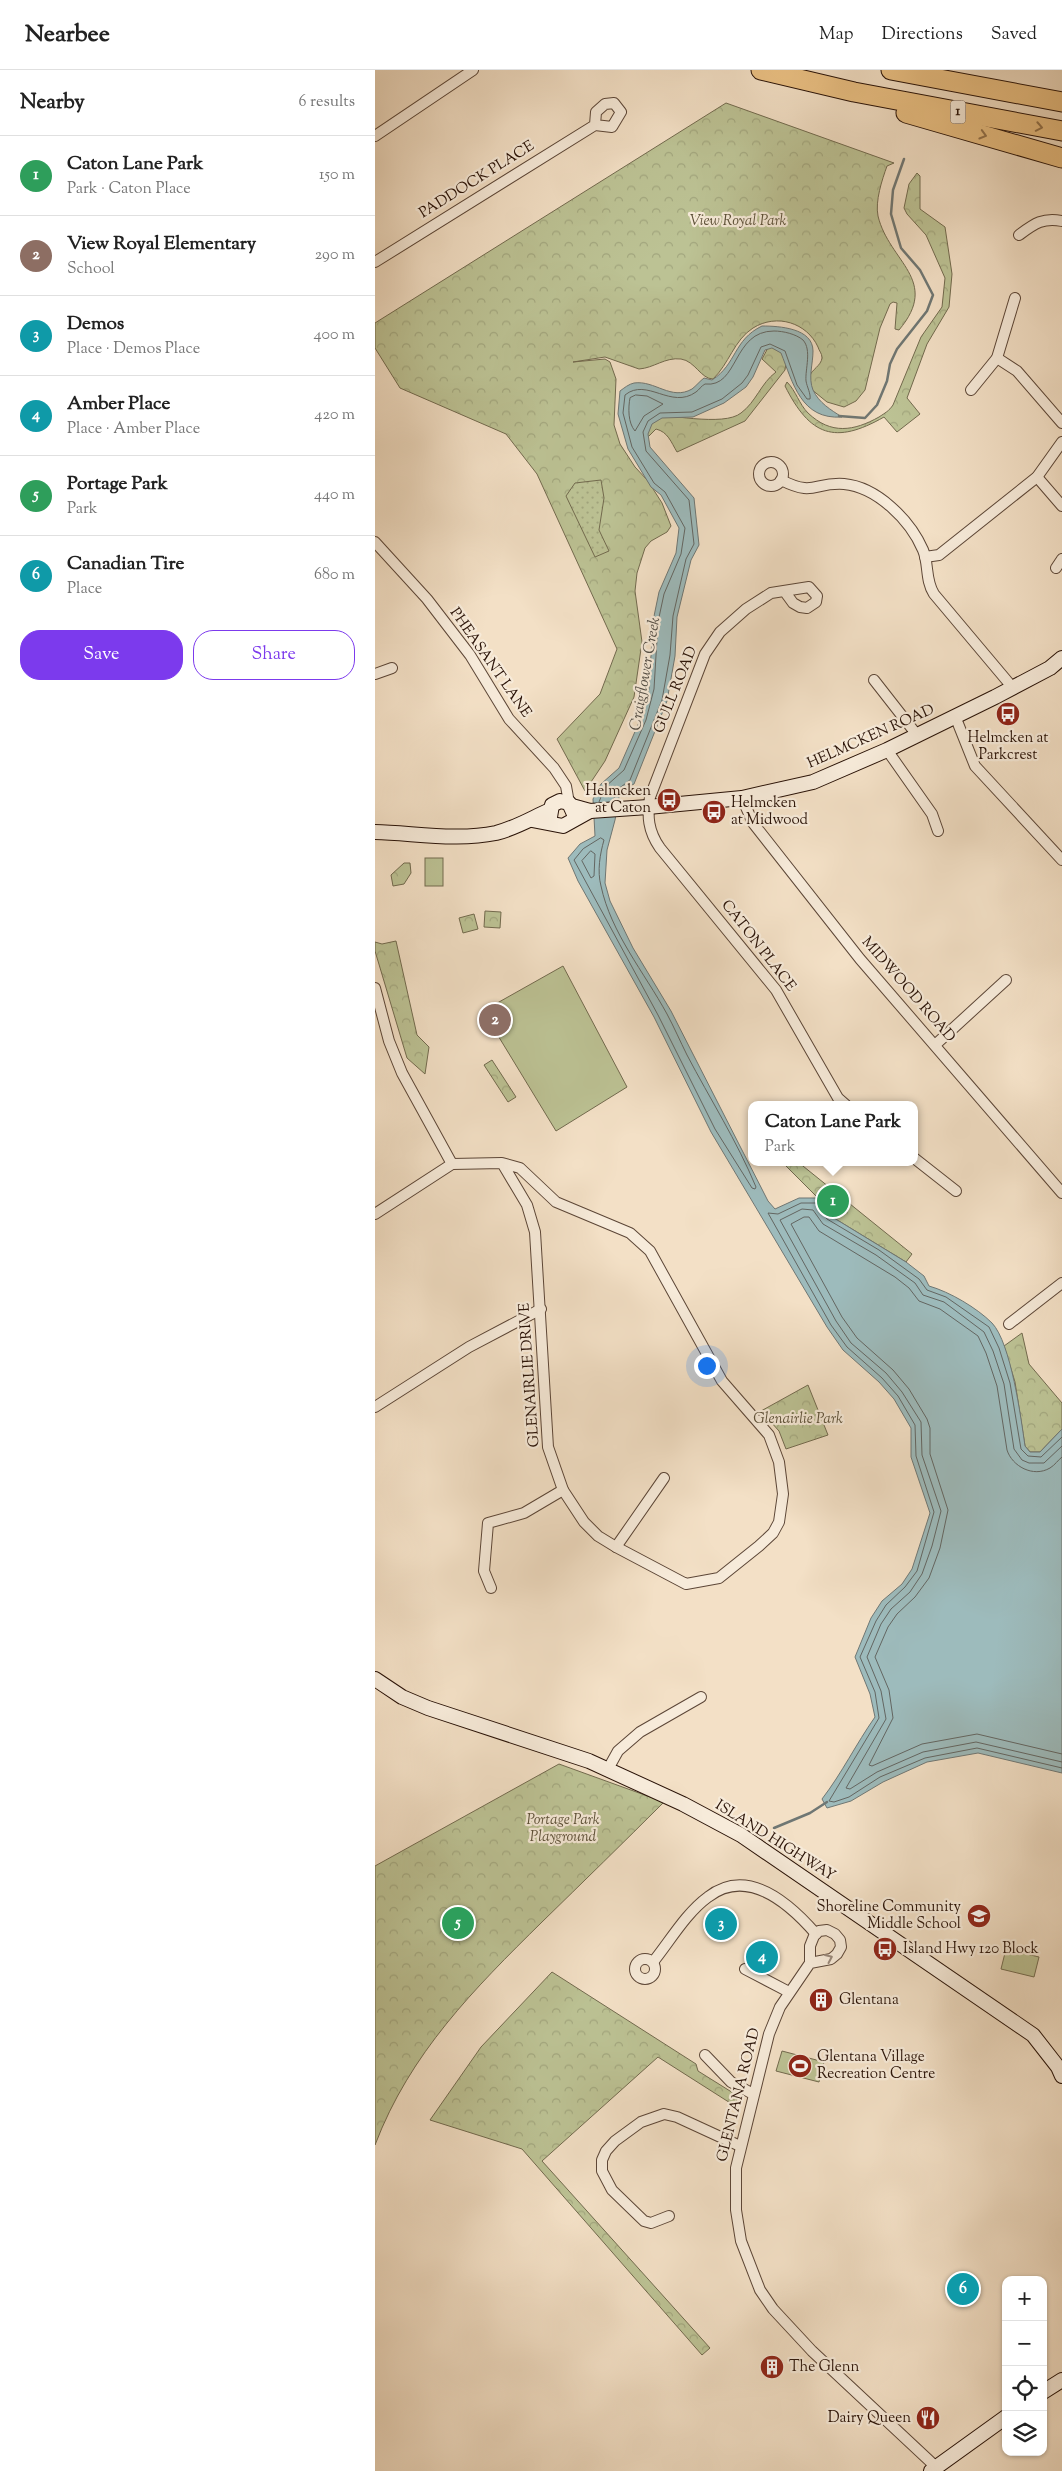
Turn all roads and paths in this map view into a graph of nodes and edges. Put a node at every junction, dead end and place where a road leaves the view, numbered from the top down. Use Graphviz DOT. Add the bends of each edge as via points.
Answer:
graph roads {
  1 [pos="473,70"];
  2 [pos="761,70"];
  3 [pos="891,70"];
  4 [pos="962,84"];
  5 [pos="854,92"];
  6 [pos="1062,94"];
  7 [pos="1062,102"];
  8 [pos="595,125"];
  9 [pos="1062,131"];
  10 [pos="375,136"];
  11 [pos="1062,158"];
  12 [pos="1062,221"];
  13 [pos="1019,234"];
  14 [pos="375,262"];
  15 [pos="1015,298"];
  16 [pos="997,358"];
  17 [pos="971,390"];
  18 [pos="1062,423"];
  19 [pos="1062,442"];
  20 [pos="1037,477"];
  21 [pos="781,480"];
  22 [pos="1062,506"];
  23 [pos="375,542"];
  24 [pos="925,557"];
  25 [pos="1062,559"];
  26 [pos="1056,568"];
  27 [pos="785,592"];
  28 [pos="1062,658"];
  29 [pos="392,668"];
  30 [pos="375,674"];
  31 [pos="875,680"];
  32 [pos="1013,688"];
  33 [pos="955,716"];
  34 [pos="917,735"];
  35 [pos="887,750"];
  36 [pos="742,798"];
  37 [pos="562,805"];
  38 [pos="649,808"];
  39 [pos="591,811"];
  40 [pos="532,820"];
  41 [pos="571,821"];
  42 [pos="554,823"];
  43 [pos="938,831"];
  44 [pos="375,832"];
  45 [pos="1062,860"];
  46 [pos="1006,980"];
  47 [pos="375,988"];
  48 [pos="935,1045"];
  49 [pos="841,1101"];
  50 [pos="918,1161"];
  51 [pos="502,1163"];
  52 [pos="451,1164"];
  53 [pos="956,1191"];
  54 [pos="1062,1193"];
  55 [pos="375,1214"];
  56 [pos="1062,1283"];
  57 [pos="541,1308"];
  58 [pos="1009,1324"];
  59 [pos="375,1407"];
  60 [pos="664,1478"];
  61 [pos="563,1490"];
  62 [pos="616,1547"];
  63 [pos="491,1588"];
  64 [pos="375,1679"];
  65 [pos="701,1697"];
  66 [pos="608,1769"];
  67 [pos="816,1934"];
  68 [pos="653,1962"];
  69 [pos="810,1963"];
  70 [pos="745,1969"];
  71 [pos="789,1992"];
  72 [pos="705,2055"];
  73 [pos="1062,2076"];
  74 [pos="753,2094"];
  75 [pos="740,2146"];
  76 [pos="669,2216"];
  77 [pos="1062,2380"];
  78 [pos="1047,2389"];
  79 [pos="1002,2420"];
  80 [pos="934,2469"];
  1 -- 10 [label="street"];
  2 -- 5 [label="highway, 1"];
  3 -- 4 [label="highway, 1"];
  4 -- 6 [label="highway"];
  4 -- 7 [label="highway, 1"];
  5 -- 9 [label="highway, 1, one-way"];
  5 -- 11 [label="highway, one-way" via="905,112"];
  8 -- 14 [label="street, PADDOCK PLACE"];
  12 -- 13 [label="street" via="1035,222"];
  15 -- 16 [label="street"];
  16 -- 17 [label="street"];
  16 -- 18 [label="street" via="1017,371"];
  19 -- 20 [label="street"];
  20 -- 22 [label="street"];
  20 -- 24 [label="street" via="939,555"];
  21 -- 24 [label="street" via="805,490 833,484 851,485 878,496 889,504 915,536"];
  23 -- 37 [label="street, PHEASANT LANE" via="427,600 470,656 509,719 561,778 566,786"];
  24 -- 32 [label="street" via="929,585 934,594"];
  25 -- 26 [label="street"];
  27 -- 38 [label="street, GULL ROAD" via="771,594 746,609 720,632 705,654 650,797"];
  28 -- 32 [label="main road, HELMCKEN ROAD"];
  29 -- 30 [label="street"];
  31 -- 34 [label="street"];
  32 -- 33 [label="main road, HELMCKEN ROAD"];
  33 -- 34 [label="main road, HELMCKEN ROAD"];
  33 -- 45 [label="street" via="975,766"];
  34 -- 35 [label="main road, HELMCKEN ROAD"];
  35 -- 36 [label="main road, HELMCKEN ROAD" via="813,782"];
  35 -- 43 [label="street" via="932,814"];
  36 -- 38 [label="main road, HELMCKEN ROAD"];
  36 -- 48 [label="street, MIDWOOD ROAD" via="753,823 860,958"];
  37 -- 39 [label="main road, HELMCKEN ROAD"];
  37 -- 40 [label="main road"];
  37 -- 41 [label="main road" via="574,816"];
  37 -- 42 [label="main road" via="551,820"];
  38 -- 39 [label="main road, HELMCKEN ROAD"];
  38 -- 49 [label="street, CATON PLACE" via="652,836 776,990"];
  39 -- 41 [label="main road, HELMCKEN ROAD"];
  40 -- 42 [label="main road"];
  40 -- 44 [label="main road" via="496,833 477,835"];
  41 -- 42 [label="main road, HELMCKEN ROAD" via="563,826"];
  46 -- 48 [label="street"];
  47 -- 52 [label="street" via="389,1041 402,1073"];
  48 -- 54 [label="street, MIDWOOD ROAD"];
  50 -- 53 [label="street"];
  51 -- 52 [label="street"];
  51 -- 57 [label="street, GLENAIRLIE DRIVE" via="533,1219"];
  51 -- 62 [label="street, GLENAIRLIE DRIVE" via="520,1168 556,1202 630,1233 650,1251 722,1381 769,1436 779,1462 783,1494 779,1522 773,1533 719,1578 687,1584"];
  52 -- 55 [label="street"];
  56 -- 58 [label="street"];
  57 -- 59 [label="street" via="469,1347"];
  57 -- 61 [label="street, GLENAIRLIE DRIVE" via="548,1448"];
  60 -- 62 [label="street"];
  61 -- 62 [label="street, GLENAIRLIE DRIVE" via="584,1522"];
  61 -- 63 [label="street" via="524,1513 488,1523 485,1570"];
  64 -- 66 [label="main road, ISLAND HIGHWAY" via="402,1697 428,1708"];
  65 -- 66 [label="street" via="640,1732 617,1751"];
  66 -- 73 [label="main road, ISLAND HIGHWAY" via="702,1814 777,1859 1033,2035 1059,2067"];
  67 -- 68 [label="street" via="772,1894 754,1887 737,1886 707,1897"];
  67 -- 69 [label="street, GLENTANA ROAD" via="810,1946"];
  69 -- 67 [label="street, one-way" via="831,1959 841,1948 835,1934 827,1930"];
  69 -- 71 [label="street, GLENTANA ROAD"];
  70 -- 71 [label="street"];
  71 -- 74 [label="street, GLENTANA ROAD" via="773,2021"];
  72 -- 74 [label="street" via="731,2082"];
  74 -- 75 [label="street, GLENTANA ROAD"];
  75 -- 76 [label="street" via="664,2114 641,2122 615,2141 605,2151 602,2160 602,2171 611,2190 644,2221 651,2223"];
  75 -- 80 [label="street, GLENTANA ROAD" via="734,2189 736,2210 748,2262 763,2294 805,2345"];
  77 -- 78 [label="main road"];
  79 -- 80 [label="main road"];
}
